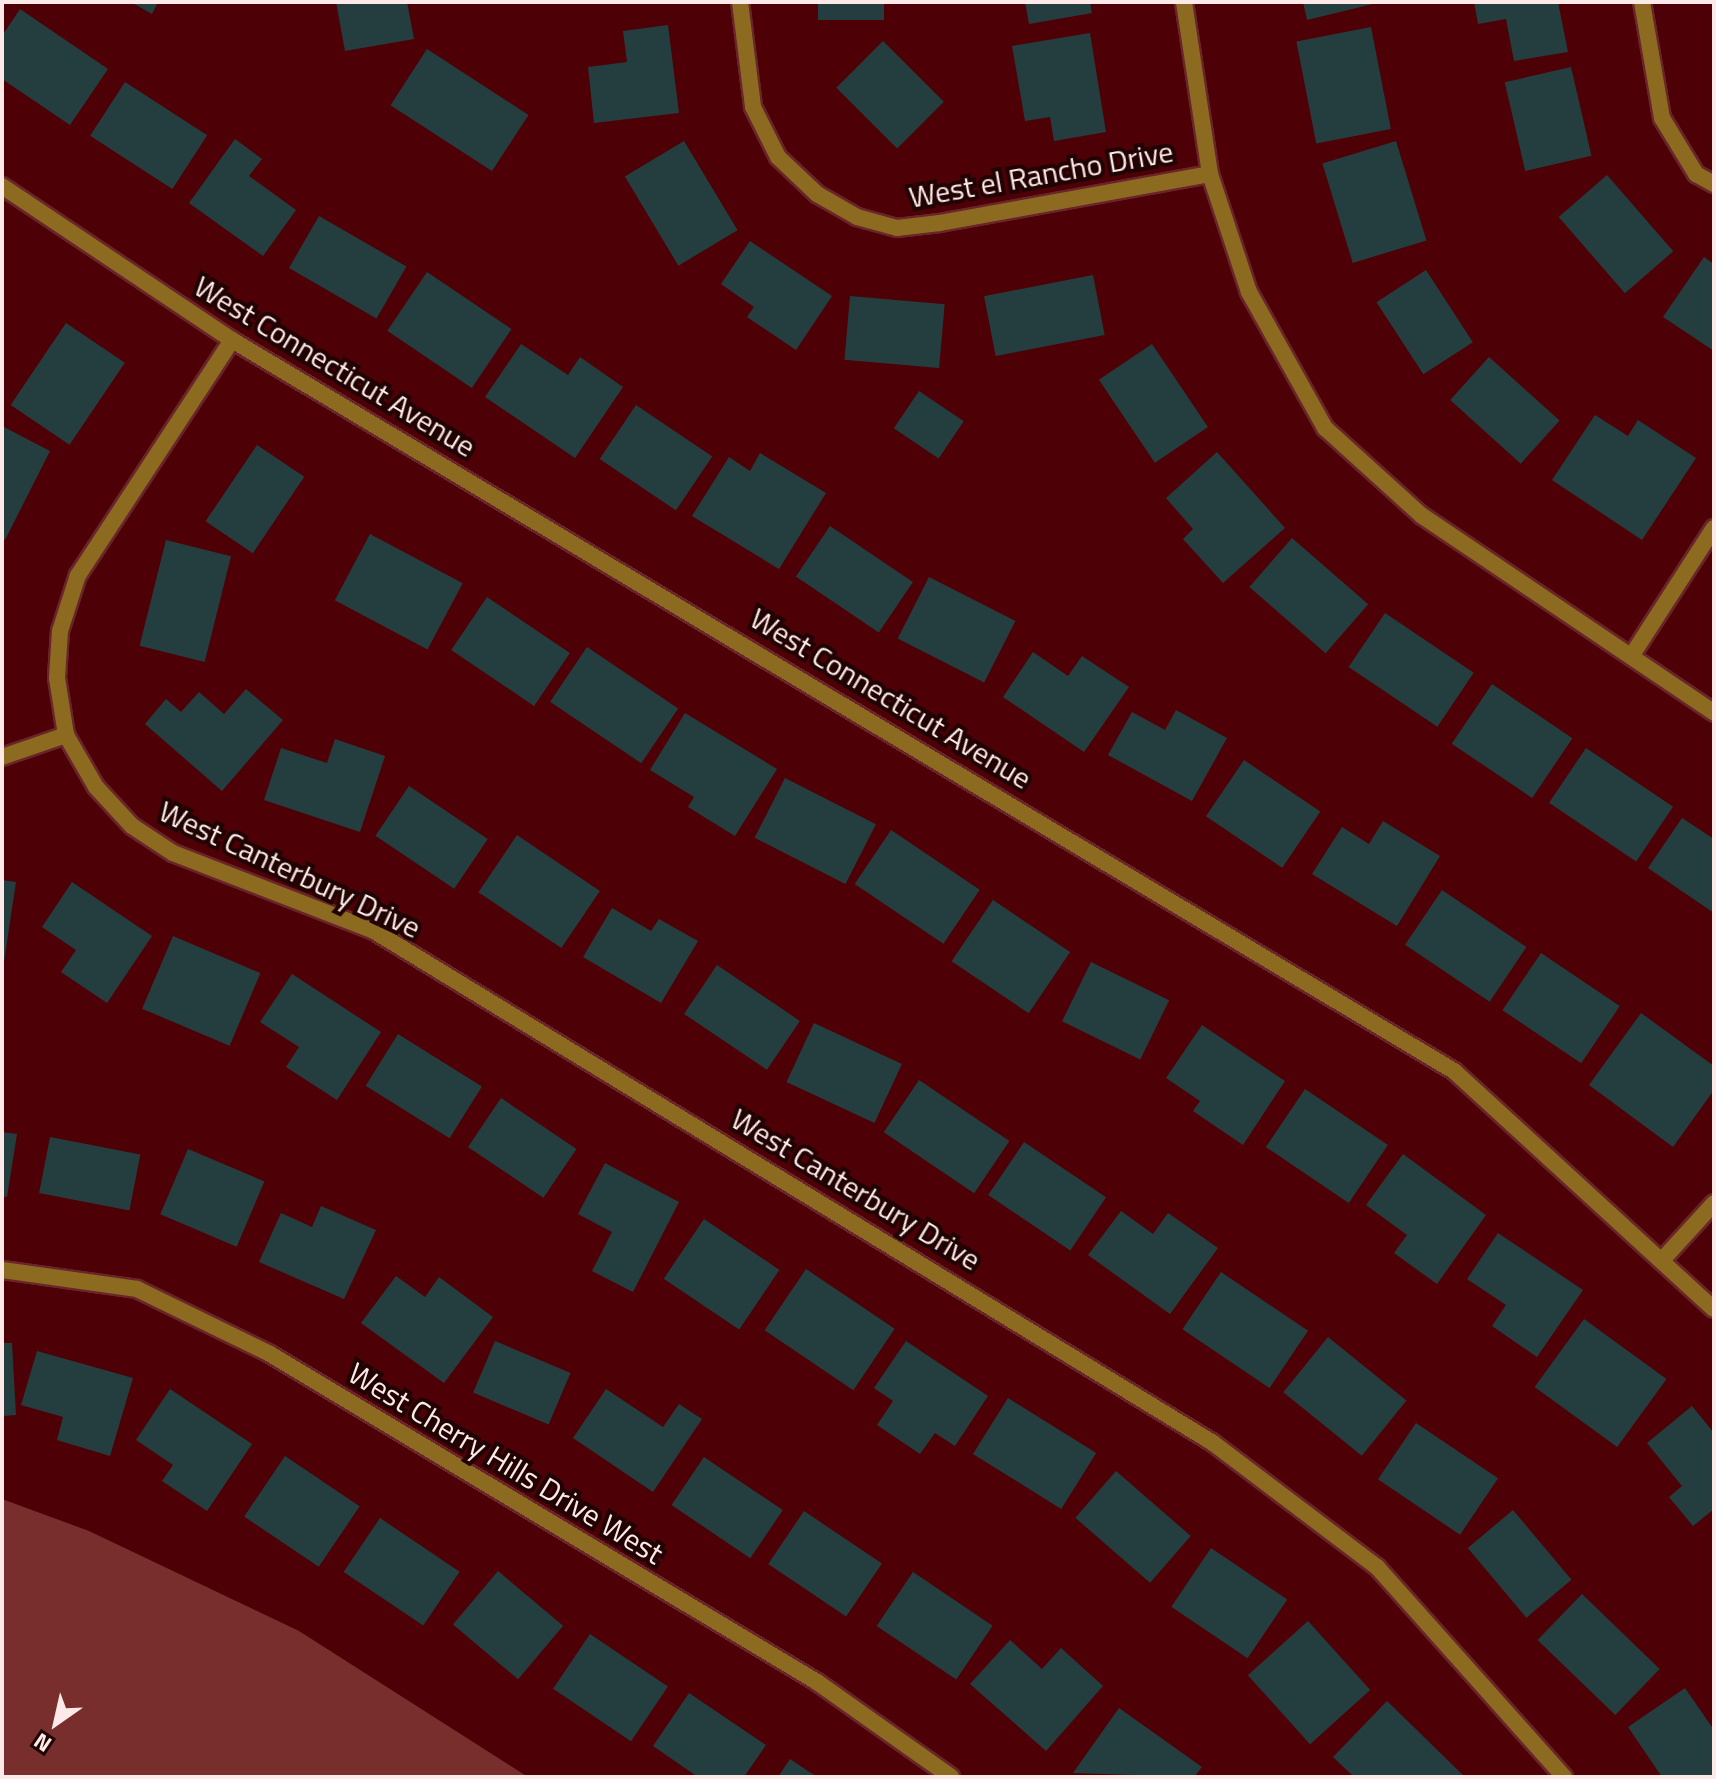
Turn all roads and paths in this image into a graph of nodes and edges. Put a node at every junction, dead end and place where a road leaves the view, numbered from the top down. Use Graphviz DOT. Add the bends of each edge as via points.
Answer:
graph roads {
  1 [pos="740,2"];
  2 [pos="1184,2"];
  3 [pos="1642,2"];
  4 [pos="1210,174"];
  5 [pos="1714,184"];
  6 [pos="2,186"];
  7 [pos="232,340"];
  8 [pos="1714,528"];
  9 [pos="1632,655"];
  10 [pos="1714,713"];
  11 [pos="66,735"];
  12 [pos="2,757"];
  13 [pos="1714,1203"];
  14 [pos="1664,1258"];
  15 [pos="2,1270"];
  16 [pos="1714,1309"];
  17 [pos="951,1777"];
  18 [pos="1564,1777"];
  1 -- 4 [label="street, West el Rancho Drive" via="753,107 778,157 817,194 857,217 897,228 940,223"];
  2 -- 4 [label="street"];
  3 -- 5 [label="street" via="1662,118 1696,174"];
  4 -- 9 [label="street" via="1249,292 1325,428 1421,515 1514,582"];
  6 -- 7 [label="street, West Connecticut Avenue"];
  7 -- 11 [label="street, West Canterbury Drive" via="78,575 58,662"];
  7 -- 14 [label="street, West Connecticut Avenue" via="1454,1071"];
  8 -- 9 [label="street"];
  9 -- 10 [label="street"];
  11 -- 12 [label="street"];
  11 -- 18 [label="street, West Canterbury Drive" via="105,797 132,826 173,853 374,931 1213,1443 1377,1567"];
  13 -- 14 [label="street"];
  14 -- 16 [label="street, West Connecticut Avenue"];
  15 -- 17 [label="street, West Cherry Hills Drive West" via="137,1289 270,1354 817,1682"];
}
